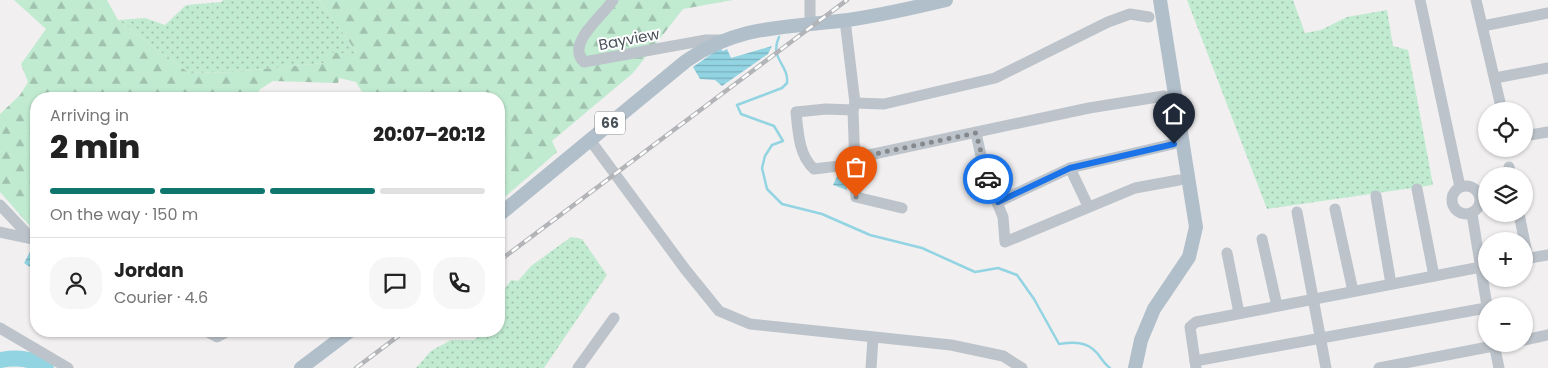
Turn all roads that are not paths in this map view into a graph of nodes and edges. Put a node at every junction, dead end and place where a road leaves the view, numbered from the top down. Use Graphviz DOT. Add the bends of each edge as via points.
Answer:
graph roads {
  1 [pos="613,0"];
  2 [pos="810,0"];
  3 [pos="946,0"];
  4 [pos="1420,0"];
  5 [pos="1476,0"];
  6 [pos="1159,2"];
  7 [pos="1548,13"];
  8 [pos="1149,18"];
  9 [pos="845,20"];
  10 [pos="810,24"];
  11 [pos="1483,26"];
  12 [pos="725,40"];
  13 [pos="1548,68"];
  14 [pos="1495,78"];
  15 [pos="1164,96"];
  16 [pos="1500,102"];
  17 [pos="854,106"];
  18 [pos="1548,132"];
  19 [pos="976,133"];
  20 [pos="1533,134"];
  21 [pos="590,140"];
  22 [pos="1174,144"];
  23 [pos="855,161"];
  24 [pos="1070,168"];
  25 [pos="1179,180"];
  26 [pos="1460,187"];
  27 [pos="1417,189"];
  28 [pos="1376,196"];
  29 [pos="998,202"];
  30 [pos="0,205"];
  31 [pos="1088,206"];
  32 [pos="902,208"];
  33 [pos="1335,209"];
  34 [pos="505,210"];
  35 [pos="1297,212"];
  36 [pos="1472,214"];
  37 [pos="0,232"];
  38 [pos="30,236"];
  39 [pos="30,239"];
  40 [pos="1262,239"];
  41 [pos="1478,243"];
  42 [pos="1227,253"];
  43 [pos="1548,255"];
  44 [pos="1533,258"];
  45 [pos="1478,268"];
  46 [pos="1434,276"];
  47 [pos="1391,284"];
  48 [pos="1352,291"];
  49 [pos="1312,299"];
  50 [pos="1277,306"];
  51 [pos="1478,309"];
  52 [pos="1239,313"];
  53 [pos="614,318"];
  54 [pos="0,328"];
  55 [pos="1548,335"];
  56 [pos="342,337"];
  57 [pos="873,338"];
  58 [pos="1320,338"];
  59 [pos="1533,338"];
  60 [pos="1478,348"];
  61 [pos="1498,352"];
  62 [pos="1196,365"];
  63 [pos="303,367"];
  64 [pos="68,368"];
  65 [pos="578,368"];
  66 [pos="871,368"];
  67 [pos="1022,368"];
  68 [pos="1135,368"];
  69 [pos="1326,368"];
  70 [pos="1379,368"];
  71 [pos="1499,368"];
  1 -- 12 [label="street, Bayview" via="580,40 578,57 584,62 706,40"];
  2 -- 10 [label="street"];
  3 -- 9 [label="main road, 66"];
  4 -- 26 [label="street"];
  5 -- 11 [label="street"];
  6 -- 68 [label="main road" via="1196,227 1189,257 1154,309 1141,340"];
  7 -- 11 [label="street"];
  8 -- 17 [label="street" via="1130,14 1108,22 995,78 884,104"];
  9 -- 10 [label="main road, 66"];
  9 -- 17 [label="street"];
  10 -- 12 [label="main road, 66" via="772,27"];
  11 -- 14 [label="street"];
  12 -- 21 [label="main road, 66" via="686,60"];
  13 -- 14 [label="street"];
  14 -- 16 [label="street"];
  15 -- 19 [label="street" via="1089,108"];
  17 -- 23 [label="street"];
  17 -- 23 [label="street" via="796,112 799,139 807,163 814,169"];
  18 -- 20 [label="street"];
  19 -- 23 [label="street"];
  19 -- 29 [label="street" via="985,174"];
  21 -- 34 [label="main road, 66"];
  21 -- 57 [label="street" via="719,311 750,324"];
  22 -- 24 [label="street"];
  23 -- 32 [label="street" via="856,197"];
  24 -- 29 [label="street"];
  24 -- 31 [label="street"];
  25 -- 31 [label="street" via="1135,188"];
  26 -- 36 [label="street" via="1453,194 1452,204 1458,212"];
  26 -- 36 [label="street" via="1469,186 1480,194 1480,204"];
  27 -- 46 [label="street"];
  28 -- 47 [label="street"];
  29 -- 31 [label="street" via="1005,242"];
  30 -- 38 [label="street"];
  33 -- 48 [label="street"];
  35 -- 49 [label="street"];
  36 -- 41 [label="street"];
  37 -- 39 [label="street"];
  40 -- 50 [label="street"];
  42 -- 52 [label="street"];
  43 -- 44 [label="street"];
  45 -- 46 [label="street"];
  46 -- 47 [label="street"];
  47 -- 48 [label="street"];
  48 -- 49 [label="street"];
  49 -- 50 [label="street"];
  49 -- 58 [label="street"];
  50 -- 52 [label="street"];
  51 -- 58 [label="street"];
  52 -- 62 [label="street" via="1190,326"];
  53 -- 65 [label="street"];
  54 -- 64 [label="street"];
  55 -- 59 [label="street"];
  56 -- 63 [label="main road"];
  57 -- 66 [label="street"];
  57 -- 67 [label="street" via="951,345 1003,356"];
  58 -- 62 [label="street"];
  58 -- 69 [label="street"];
  60 -- 70 [label="street"];
  61 -- 71 [label="street"];
}
